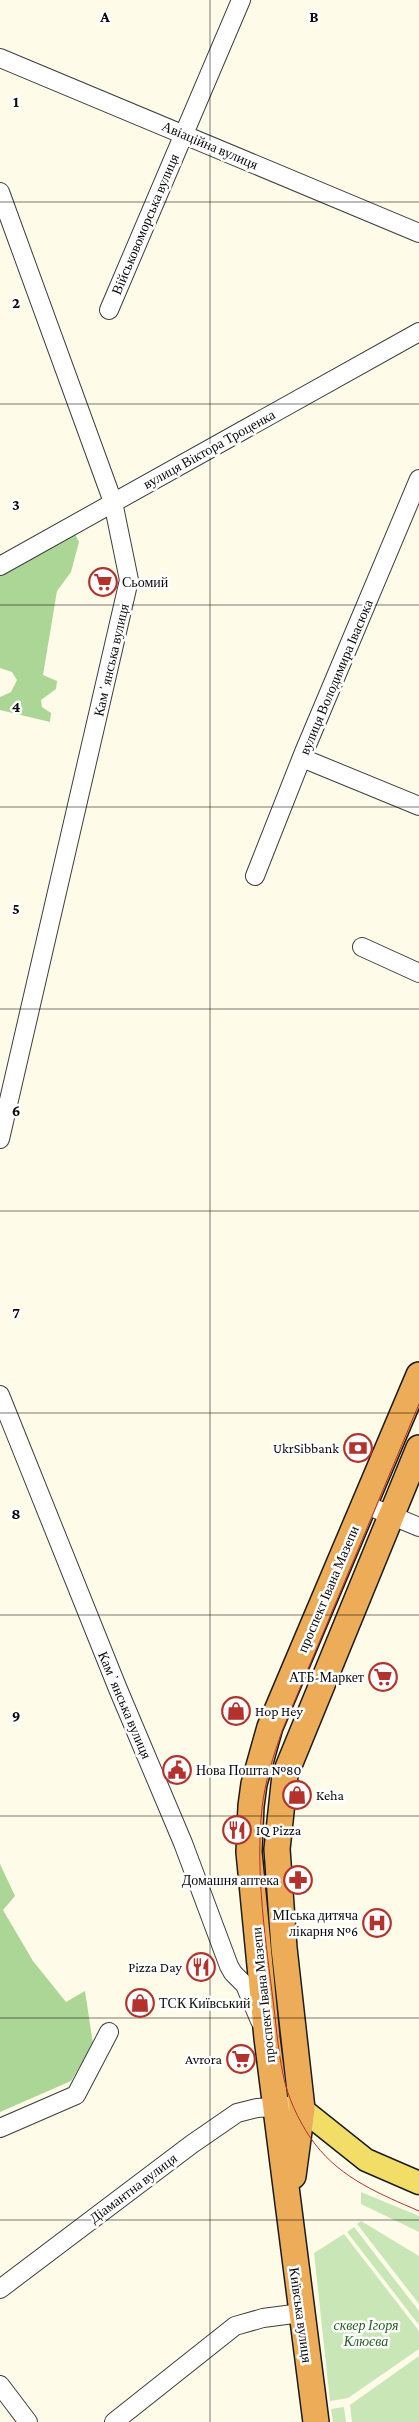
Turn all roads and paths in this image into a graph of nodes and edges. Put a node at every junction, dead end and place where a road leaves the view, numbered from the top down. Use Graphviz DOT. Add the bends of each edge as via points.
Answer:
graph roads {
  1 [pos="241,0"];
  2 [pos="0,58"];
  3 [pos="184,134"];
  4 [pos="0,192"];
  5 [pos="419,233"];
  6 [pos="109,310"];
  7 [pos="419,332"];
  8 [pos="419,479"];
  9 [pos="114,502"];
  10 [pos="0,566"];
  11 [pos="302,758"];
  12 [pos="419,806"];
  13 [pos="255,876"];
  14 [pos="362,947"];
  15 [pos="419,972"];
  16 [pos="0,1139"];
  17 [pos="419,1375"];
  18 [pos="0,1395"];
  19 [pos="419,1448"];
  20 [pos="364,1504"];
  21 [pos="391,1515"];
  22 [pos="419,1527"];
  23 [pos="109,2032"];
  24 [pos="267,2038"];
  25 [pos="275,2107"];
  26 [pos="302,2109"];
  27 [pos="0,2128"];
  28 [pos="419,2183"];
  29 [pos="289,2208"];
  30 [pos="0,2289"];
  31 [pos="301,2313"];
  32 [pos="0,2385"];
  33 [pos="28,2422"];
  34 [pos="114,2422"];
  35 [pos="316,2422"];
  1 -- 3 [label="street, Військовоморська вулиця"];
  2 -- 3 [label="street, Авіаційна вулиця"];
  3 -- 5 [label="street, Авіаційна вулиця"];
  3 -- 6 [label="street, Військовоморська вулиця"];
  4 -- 9 [label="street, Камʼянська вулиця"];
  7 -- 9 [label="street, вулиця Віктора Троценка"];
  8 -- 11 [label="street, вулиця Володимира Івасюка"];
  9 -- 10 [label="street, вулиця Віктора Троценка"];
  9 -- 16 [label="street, Камʼянська вулиця" via="129,580"];
  11 -- 12 [label="street"];
  11 -- 13 [label="street, вулиця Володимира Івасюка"];
  14 -- 15 [label="street"];
  17 -- 20 [label="highway, проспект Івана Мазепи"];
  18 -- 24 [label="street, Камʼянська вулиця" via="183,1843 232,1973 245,1985"];
  19 -- 21 [label="highway, проспект Івана Мазепи"];
  20 -- 21 [label="street"];
  20 -- 24 [label="highway, проспект Івана Мазепи" via="270,1727 254,1784 249,1852"];
  21 -- 22 [label="street"];
  21 -- 26 [label="highway, проспект Івана Мазепи" via="306,1720 285,1774 282,1792 278,1859 284,1948"];
  23 -- 27 [label="street" via="76,2095"];
  24 -- 25 [label="highway, проспект Івана Мазепи"];
  25 -- 26 [label="main road"];
  25 -- 29 [label="highway, Київська вулиця"];
  25 -- 30 [label="street, Діамантна вулиця" via="237,2113"];
  26 -- 28 [label="main road" via="366,2160"];
  26 -- 29 [label="highway, Київська вулиця"];
  29 -- 31 [label="highway, Київська вулиця"];
  31 -- 34 [label="street" via="235,2326"];
  31 -- 35 [label="highway, Київська вулиця"];
  32 -- 33 [label="street"];
}
